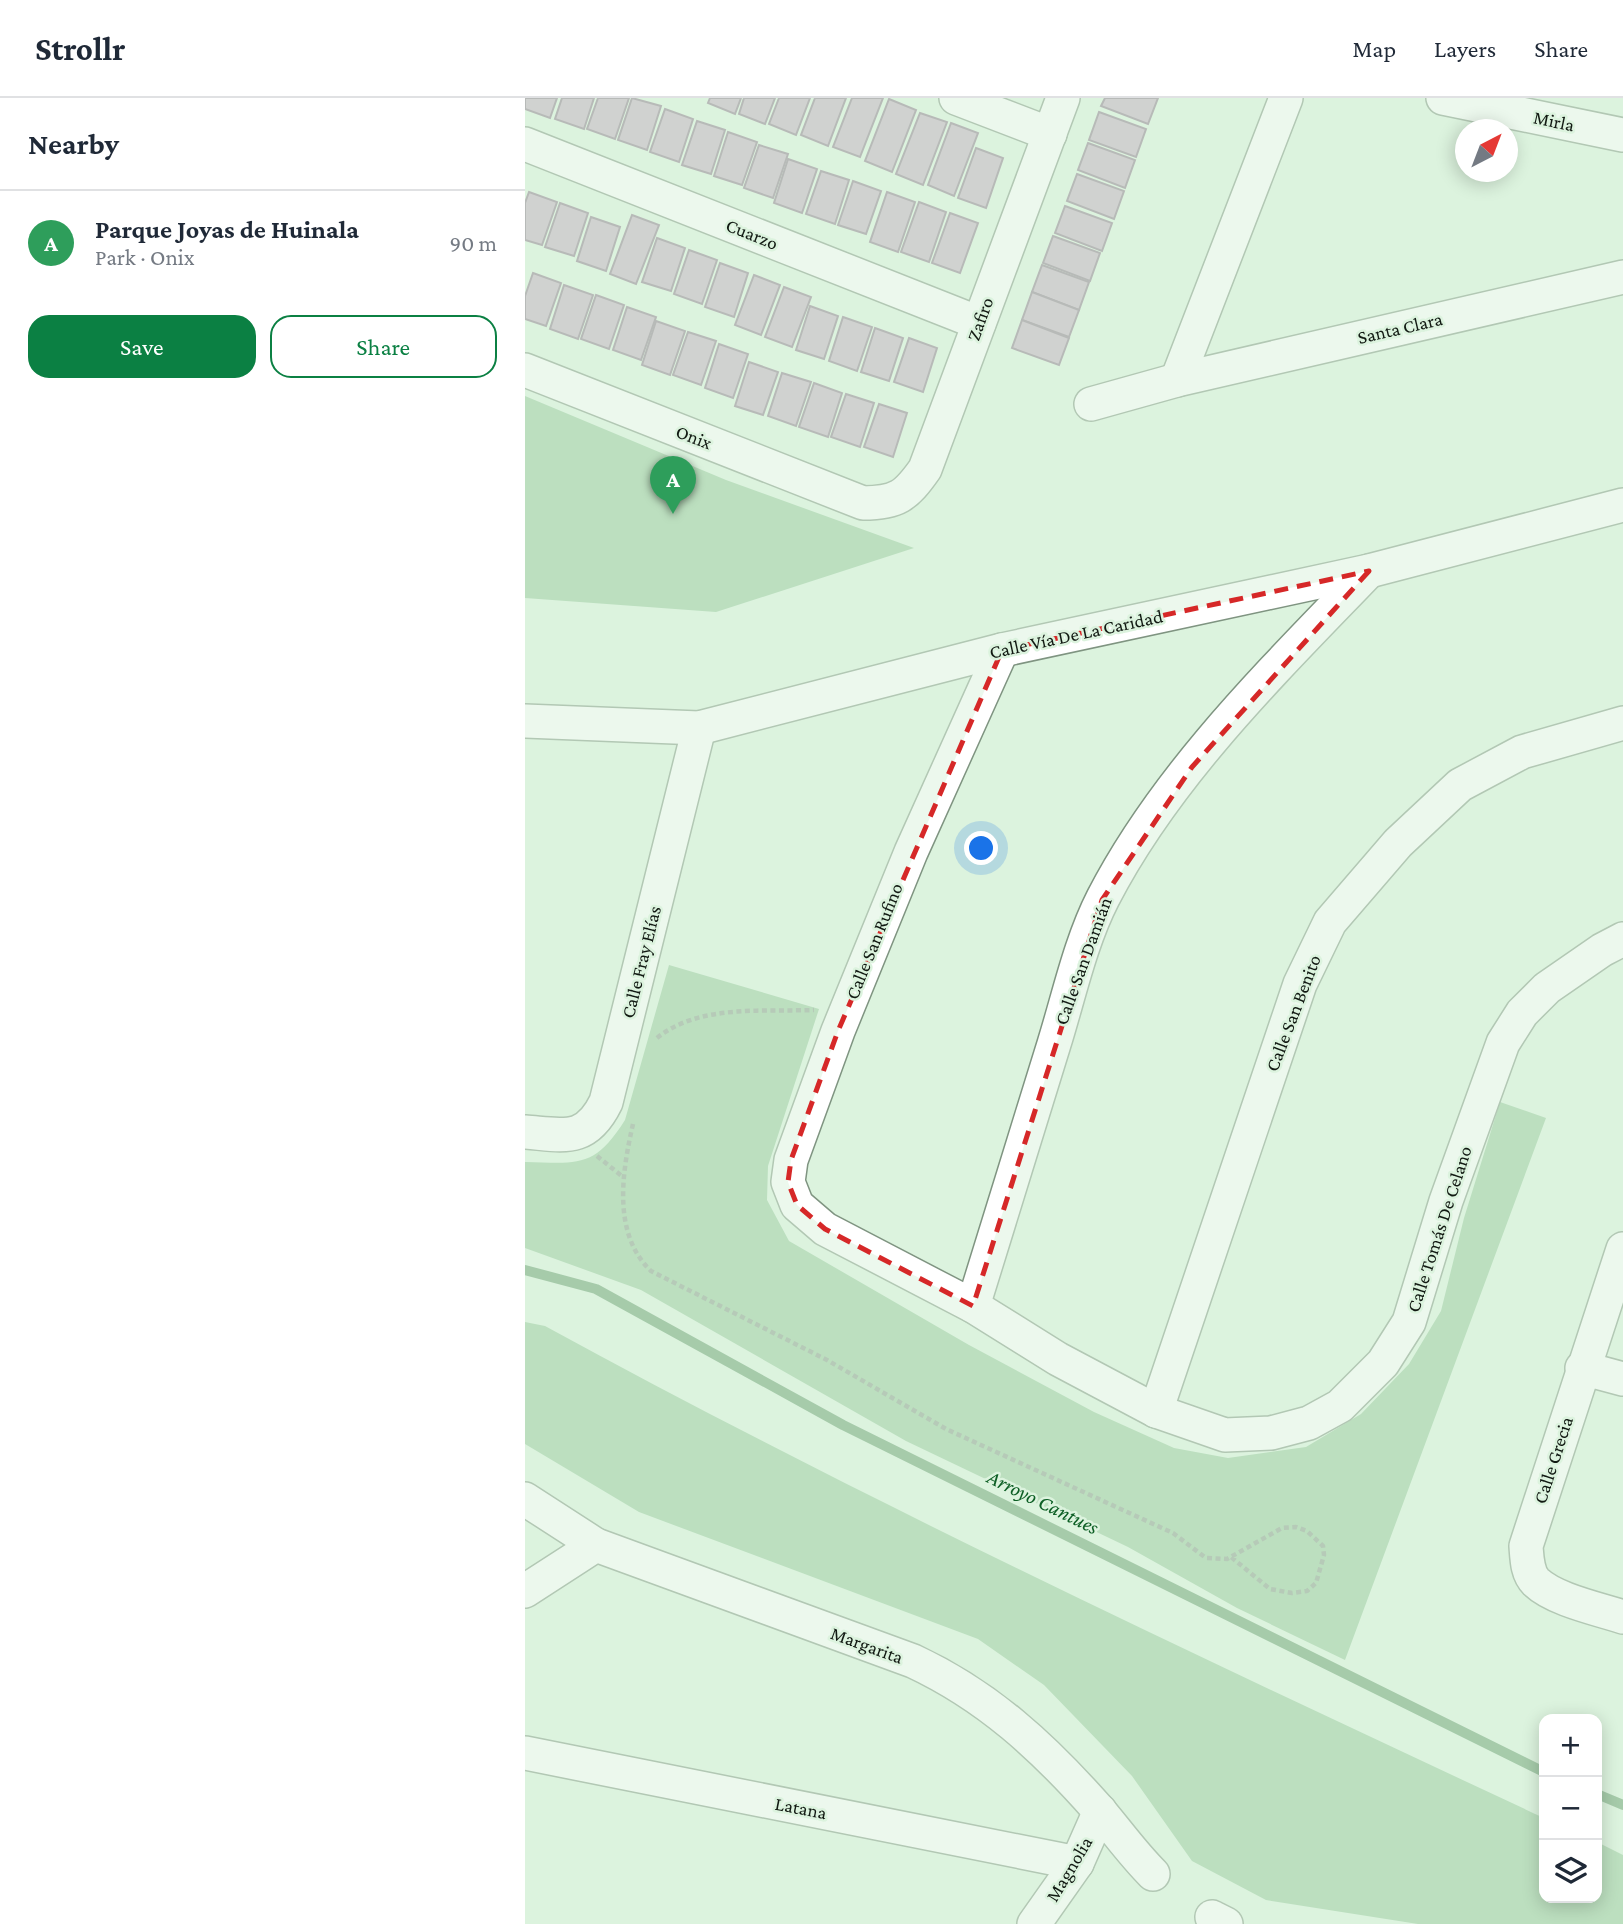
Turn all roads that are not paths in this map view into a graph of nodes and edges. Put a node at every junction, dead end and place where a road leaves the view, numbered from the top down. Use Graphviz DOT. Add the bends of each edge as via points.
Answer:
graph roads {
  1 [pos="956,98"];
  2 [pos="1063,98"];
  3 [pos="1286,98"];
  4 [pos="1443,98"];
  5 [pos="1050,134"];
  6 [pos="1623,135"];
  7 [pos="525,144"];
  8 [pos="1623,277"];
  9 [pos="979,323"];
  10 [pos="525,370"];
  11 [pos="1177,380"];
  12 [pos="1091,404"];
  13 [pos="863,503"];
  14 [pos="1623,505"];
  15 [pos="1369,571"];
  16 [pos="1002,650"];
  17 [pos="525,721"];
  18 [pos="1623,723"];
  19 [pos="699,728"];
  20 [pos="1623,939"];
  21 [pos="525,1132"];
  22 [pos="825,1229"];
  23 [pos="1623,1249"];
  24 [pos="973,1306"];
  25 [pos="1582,1368"];
  26 [pos="1623,1379"];
  27 [pos="1156,1411"];
  28 [pos="533,1515"];
  29 [pos="596,1545"];
  30 [pos="525,1591"];
  31 [pos="1623,1617"];
  32 [pos="525,1754"];
  33 [pos="1100,1811"];
  34 [pos="1077,1863"];
  35 [pos="1153,1874"];
  36 [pos="1034,1924"];
  1 -- 5 [label="street"];
  2 -- 5 [label="street, Zafiro"];
  3 -- 11 [label="street"];
  4 -- 6 [label="street, Mirla"];
  5 -- 9 [label="street, Zafiro"];
  7 -- 9 [label="street, Cuarzo"];
  8 -- 11 [label="street, Santa Clara"];
  9 -- 13 [label="street, Zafiro" via="926,469 908,492 886,503"];
  10 -- 13 [label="street, Onix"];
  11 -- 12 [label="street, Santa Clara"];
  14 -- 15 [label="street, Calle Vía De La Caridad"];
  15 -- 16 [label="street, Calle Vía De La Caridad"];
  15 -- 24 [label="street, Calle San Damián" via="1277,667 1192,767 1137,841 1102,900"];
  16 -- 19 [label="street, Calle Vía De La Caridad"];
  16 -- 22 [label="street, Calle San Rufino" via="911,852 791,1160 788,1182 797,1205"];
  17 -- 19 [label="street, Calle Vía De La Caridad"];
  18 -- 27 [label="street, Calle San Benito" via="1522,752 1460,785 1398,843 1331,922 1300,984"];
  19 -- 21 [label="street, Calle Fray Elías" via="606,1102 586,1129 571,1136"];
  20 -- 27 [label="street, Calle Tomás De Celano" via="1547,988 1522,1013 1503,1042 1409,1322 1383,1363 1340,1406 1309,1423 1271,1433 1225,1435"];
  22 -- 24 [label="street, Calle Tomás De Celano"];
  23 -- 25 [label="street, Calle Grecia"];
  24 -- 27 [label="street, Calle Tomás De Celano" via="1058,1359"];
  25 -- 26 [label="street"];
  25 -- 31 [label="street, Calle Grecia" via="1526,1546 1527,1566 1536,1582 1566,1599"];
  28 -- 29 [label="street, Margarita"];
  29 -- 30 [label="street"];
  29 -- 33 [label="street, Margarita" via="954,1680 1004,1715 1049,1755"];
  32 -- 34 [label="street, Latana"];
  33 -- 34 [label="street, Magnolia"];
  33 -- 35 [label="street, Margarita"];
  34 -- 36 [label="street, Magnolia"];
}
